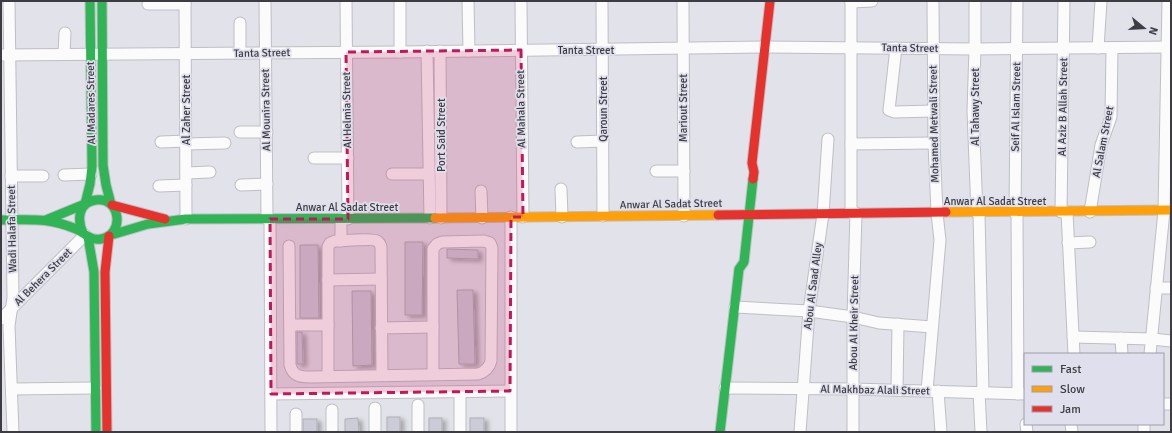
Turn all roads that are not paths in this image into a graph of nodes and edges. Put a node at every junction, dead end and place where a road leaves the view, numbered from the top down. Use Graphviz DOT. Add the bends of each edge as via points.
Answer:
graph roads {
  1 [pos="9,1"];
  2 [pos="90,1"];
  3 [pos="102,1"];
  4 [pos="265,1"];
  5 [pos="346,1"];
  6 [pos="400,1"];
  7 [pos="468,1"];
  8 [pos="521,1"];
  9 [pos="602,1"];
  10 [pos="683,1"];
  11 [pos="770,1"];
  12 [pos="851,1"];
  13 [pos="872,1"];
  14 [pos="933,1"];
  15 [pos="975,1"];
  16 [pos="1017,1"];
  17 [pos="1064,1"];
  18 [pos="1102,1"];
  19 [pos="1168,1"];
  20 [pos="185,2"];
  21 [pos="148,4"];
  22 [pos="240,23"];
  23 [pos="65,33"];
  24 [pos="765,46"];
  25 [pos="851,47"];
  26 [pos="1169,47"];
  27 [pos="683,48"];
  28 [pos="896,48"];
  29 [pos="933,48"];
  30 [pos="1017,48"];
  31 [pos="1064,48"];
  32 [pos="1098,48"];
  33 [pos="1112,48"];
  34 [pos="976,49"];
  35 [pos="469,50"];
  36 [pos="520,50"];
  37 [pos="602,50"];
  38 [pos="427,51"];
  39 [pos="440,51"];
  40 [pos="346,52"];
  41 [pos="400,52"];
  42 [pos="185,53"];
  43 [pos="240,53"];
  44 [pos="266,53"];
  45 [pos="64,54"];
  46 [pos="91,54"];
  47 [pos="102,54"];
  48 [pos="5,55"];
  49 [pos="933,111"];
  50 [pos="240,132"];
  51 [pos="266,132"];
  52 [pos="828,139"];
  53 [pos="603,141"];
  54 [pos="161,142"];
  55 [pos="186,142"];
  56 [pos="577,142"];
  57 [pos="224,143"];
  58 [pos="934,143"];
  59 [pos="851,144"];
  60 [pos="1168,148"];
  61 [pos="314,158"];
  62 [pos="348,158"];
  63 [pos="656,171"];
  64 [pos="684,171"];
  65 [pos="210,172"];
  66 [pos="186,173"];
  67 [pos="64,174"];
  68 [pos="91,174"];
  69 [pos="392,174"];
  70 [pos="429,174"];
  71 [pos="11,176"];
  72 [pos="43,176"];
  73 [pos="267,184"];
  74 [pos="186,185"];
  75 [pos="241,185"];
  76 [pos="159,186"];
  77 [pos="561,189"];
  78 [pos="482,191"];
  79 [pos="85,204"];
  80 [pos="111,205"];
  81 [pos="1167,211"];
  82 [pos="1064,212"];
  83 [pos="1090,212"];
  84 [pos="854,213"];
  85 [pos="937,213"];
  86 [pos="978,213"];
  87 [pos="1016,213"];
  88 [pos="823,214"];
  89 [pos="746,215"];
  90 [pos="603,216"];
  91 [pos="684,216"];
  92 [pos="511,217"];
  93 [pos="523,217"];
  94 [pos="562,217"];
  95 [pos="430,218"];
  96 [pos="442,218"];
  97 [pos="482,218"];
  98 [pos="186,219"];
  99 [pos="268,219"];
  100 [pos="345,219"];
  101 [pos="6,220"];
  102 [pos="46,220"];
  103 [pos="172,220"];
  104 [pos="85,235"];
  105 [pos="110,235"];
  106 [pos="341,241"];
  107 [pos="1090,242"];
  108 [pos="1068,243"];
  109 [pos="288,246"];
  110 [pos="328,280"];
  111 [pos="381,280"];
  112 [pos="1156,288"];
  113 [pos="1171,288"];
  114 [pos="735,307"];
  115 [pos="6,308"];
  116 [pos="809,310"];
  117 [pos="853,317"];
  118 [pos="1,319"];
  119 [pos="898,324"];
  120 [pos="290,325"];
  121 [pos="328,325"];
  122 [pos="433,327"];
  123 [pos="932,327"];
  124 [pos="382,328"];
  125 [pos="1073,337"];
  126 [pos="1121,338"];
  127 [pos="1152,339"];
  128 [pos="1171,341"];
  129 [pos="1074,353"];
  130 [pos="1122,353"];
  131 [pos="1150,353"];
  132 [pos="419,375"];
  133 [pos="433,375"];
  134 [pos="328,376"];
  135 [pos="382,376"];
  136 [pos="95,388"];
  137 [pos="725,388"];
  138 [pos="12,389"];
  139 [pos="802,389"];
  140 [pos="853,389"];
  141 [pos="897,390"];
  142 [pos="510,391"];
  143 [pos="927,391"];
  144 [pos="938,391"];
  145 [pos="419,392"];
  146 [pos="460,392"];
  147 [pos="981,392"];
  148 [pos="271,394"];
  149 [pos="1023,395"];
  150 [pos="418,405"];
  151 [pos="375,408"];
  152 [pos="332,410"];
  153 [pos="296,414"];
  154 [pos="13,432"];
  155 [pos="96,432"];
  156 [pos="107,432"];
  157 [pos="271,432"];
  158 [pos="296,432"];
  159 [pos="332,432"];
  160 [pos="375,432"];
  161 [pos="418,432"];
  162 [pos="460,432"];
  163 [pos="510,432"];
  164 [pos="720,432"];
  165 [pos="800,432"];
  166 [pos="853,432"];
  167 [pos="941,432"];
  168 [pos="981,432"];
  1 -- 48 [label="street, Wadi Halafa Street"];
  2 -- 46 [label="street, Al Madares Street"];
  3 -- 47 [label="street, Al Madares Street"];
  4 -- 44 [label="street, Al Mounira Street"];
  5 -- 40 [label="street, Al Helmia Street"];
  6 -- 41 [label="street"];
  7 -- 35 [label="street"];
  8 -- 36 [label="street, Al Mahala Street"];
  9 -- 37 [label="street, Qaroun Street"];
  10 -- 27 [label="street, Mariout Street"];
  11 -- 24 [label="street"];
  12 -- 13 [label="street"];
  12 -- 25 [label="street, Abou Al Kheir Street"];
  14 -- 29 [label="street, Mohamed Metwali Street"];
  15 -- 34 [label="street, Al Tahawy Street"];
  16 -- 30 [label="street, Seif Al Islam Street"];
  17 -- 31 [label="street, Al Aziz B Allah Street"];
  18 -- 32 [label="street"];
  19 -- 26 [label="street"];
  20 -- 21 [label="street"];
  20 -- 42 [label="street, Al Zaher Street"];
  22 -- 43 [label="street"];
  23 -- 45 [label="street"];
  24 -- 25 [label="street, Tanta Street"];
  24 -- 27 [label="street, Tanta Street"];
  24 -- 89 [label="street" via="752,163 754,172"];
  25 -- 28 [label="street, Tanta Street"];
  25 -- 59 [label="street, Abou Al Kheir Street"];
  26 -- 33 [label="street, Tanta Street"];
  26 -- 60 [label="street"];
  27 -- 37 [label="street, Tanta Street"];
  27 -- 64 [label="street, Mariout Street"];
  28 -- 29 [label="street, Tanta Street"];
  28 -- 49 [label="street" via="889,110"];
  29 -- 34 [label="street, Tanta Street"];
  29 -- 49 [label="street, Mohamed Metwali Street"];
  30 -- 31 [label="street, Tanta Street"];
  30 -- 34 [label="street, Tanta Street"];
  30 -- 87 [label="street, Seif Al Islam Street"];
  31 -- 32 [label="street, Tanta Street"];
  31 -- 82 [label="street, Al Aziz B Allah Street"];
  32 -- 33 [label="street, Tanta Street"];
  33 -- 83 [label="street, Al Salam Street" via="1111,116 1101,145"];
  34 -- 86 [label="street, Al Tahawy Street" via="973,111"];
  35 -- 36 [label="street, Tanta Street"];
  35 -- 39 [label="street, Tanta Street"];
  36 -- 37 [label="street, Tanta Street"];
  36 -- 93 [label="street, Al Mahala Street"];
  37 -- 53 [label="street, Qaroun Street"];
  38 -- 39 [label="street, Tanta Street"];
  38 -- 41 [label="street, Tanta Street"];
  38 -- 70 [label="street, Port Said Street"];
  39 -- 96 [label="street, Port Said Street"];
  40 -- 41 [label="street, Tanta Street"];
  40 -- 44 [label="street, Tanta Street"];
  40 -- 62 [label="street, Al Helmia Street"];
  42 -- 43 [label="street, Tanta Street"];
  42 -- 47 [label="street, Tanta Street"];
  42 -- 55 [label="street, Al Zaher Street"];
  43 -- 44 [label="street, Tanta Street"];
  44 -- 51 [label="street, Al Mounira Street"];
  45 -- 46 [label="street, Tanta Street"];
  45 -- 48 [label="street, Tanta Street"];
  46 -- 47 [label="street, Tanta Street"];
  46 -- 68 [label="street, Al Madares Street"];
  47 -- 80 [label="street, Al Madares Street" via="103,165"];
  48 -- 71 [label="street, Wadi Halafa Street"];
  49 -- 58 [label="street, Mohamed Metwali Street"];
  50 -- 51 [label="street"];
  51 -- 73 [label="street, Al Mounira Street"];
  52 -- 88 [label="street, Abou Al Saad Alley"];
  53 -- 56 [label="street"];
  53 -- 90 [label="street, Qaroun Street"];
  54 -- 55 [label="street"];
  55 -- 57 [label="street"];
  55 -- 66 [label="street, Al Zaher Street"];
  58 -- 59 [label="street"];
  58 -- 85 [label="street, Mohamed Metwali Street"];
  59 -- 84 [label="street, Abou Al Kheir Street"];
  60 -- 81 [label="street"];
  61 -- 62 [label="street"];
  62 -- 100 [label="street, Al Helmia Street"];
  63 -- 64 [label="street"];
  64 -- 91 [label="street, Mariout Street"];
  65 -- 66 [label="street"];
  66 -- 74 [label="street, Al Zaher Street"];
  67 -- 68 [label="street"];
  68 -- 79 [label="street, Al Madares Street"];
  69 -- 70 [label="street"];
  70 -- 95 [label="street, Port Said Street"];
  71 -- 72 [label="street"];
  71 -- 101 [label="street, Wadi Halafa Street"];
  73 -- 75 [label="street"];
  73 -- 99 [label="street, Al Mounira Street"];
  74 -- 76 [label="street"];
  74 -- 98 [label="street, Al Zaher Street"];
  77 -- 94 [label="street"];
  78 -- 97 [label="street"];
  79 -- 80 [label="street" via="98,199"];
  79 -- 102 [label="street"];
  79 -- 104 [label="street" via="78,218 78,224"];
  80 -- 103 [label="street, Anwar Al Sadat Street"];
  80 -- 105 [label="street" via="118,220"];
  81 -- 83 [label="street, Anwar Al Sadat Street"];
  81 -- 112 [label="street"];
  82 -- 83 [label="street, Anwar Al Sadat Street"];
  82 -- 87 [label="street, Anwar Al Sadat Street"];
  82 -- 108 [label="street"];
  84 -- 85 [label="street, Anwar Al Sadat Street"];
  84 -- 88 [label="street, Anwar Al Sadat Street"];
  84 -- 117 [label="street, Abou Al Kheir Street"];
  85 -- 86 [label="street, Anwar Al Sadat Street"];
  85 -- 123 [label="street, Mohamed Metwali Street" via="940,240"];
  86 -- 87 [label="street, Anwar Al Sadat Street"];
  86 -- 147 [label="street, Al Tahawy Street"];
  87 -- 149 [label="street, Seif Al Islam Street"];
  88 -- 89 [label="street, Anwar Al Sadat Street"];
  88 -- 116 [label="street, Abou Al Saad Alley"];
  89 -- 91 [label="street, Anwar Al Sadat Street"];
  89 -- 114 [label="street" via="744,262 740,269"];
  90 -- 91 [label="street, Anwar Al Sadat Street"];
  90 -- 94 [label="street, Anwar Al Sadat Street"];
  92 -- 93 [label="street, Anwar Al Sadat Street"];
  92 -- 97 [label="street, Anwar Al Sadat Street"];
  92 -- 142 [label="street"];
  93 -- 94 [label="street, Anwar Al Sadat Street"];
  95 -- 96 [label="street, Anwar Al Sadat Street"];
  95 -- 100 [label="street, Anwar Al Sadat Street"];
  96 -- 97 [label="street, Anwar Al Sadat Street"];
  98 -- 99 [label="street, Anwar Al Sadat Street"];
  98 -- 103 [label="street, Anwar Al Sadat Street"];
  99 -- 100 [label="street, Anwar Al Sadat Street"];
  99 -- 148 [label="street, Al Mounira Street"];
  100 -- 106 [label="street, Al Helmia Street"];
  101 -- 102 [label="street"];
  101 -- 115 [label="street, Wadi Halafa Street" via="13,298"];
  102 -- 104 [label="street"];
  103 -- 105 [label="street, Anwar Al Sadat Street"];
  104 -- 105 [label="street" via="101,239"];
  104 -- 115 [label="street, Al Behera Street"];
  104 -- 136 [label="street" via="94,272"];
  105 -- 156 [label="street" via="105,272"];
  106 -- 110 [label="street" via="333,242 328,247"];
  106 -- 111 [label="street" via="378,242 381,247"];
  107 -- 108 [label="street"];
  108 -- 125 [label="street"];
  109 -- 120 [label="street"];
  110 -- 111 [label="street"];
  110 -- 121 [label="street"];
  111 -- 124 [label="street"];
  112 -- 113 [label="street"];
  112 -- 127 [label="street"];
  114 -- 116 [label="street"];
  114 -- 137 [label="street"];
  115 -- 118 [label="street, Al Behera Street"];
  115 -- 138 [label="street, Wadi Halafa Street"];
  116 -- 117 [label="street"];
  116 -- 139 [label="street, Abou Al Saad Alley"];
  117 -- 119 [label="street"];
  117 -- 140 [label="street, Abou Al Kheir Street"];
  119 -- 123 [label="street"];
  119 -- 141 [label="street"];
  120 -- 121 [label="street"];
  120 -- 134 [label="street" via="290,365 293,372 303,377"];
  121 -- 134 [label="street"];
  122 -- 124 [label="street"];
  122 -- 133 [label="street"];
  122 -- 133 [label="street" via="435,246 442,242 488,242 492,248 490,364 484,372 478,374"];
  123 -- 143 [label="street, Mohamed Metwali Street"];
  124 -- 135 [label="street"];
  125 -- 126 [label="street"];
  125 -- 129 [label="street"];
  126 -- 127 [label="street"];
  126 -- 130 [label="street"];
  127 -- 128 [label="street"];
  127 -- 131 [label="street"];
  132 -- 133 [label="street"];
  132 -- 135 [label="street"];
  132 -- 145 [label="street"];
  134 -- 135 [label="street"];
  136 -- 138 [label="street"];
  136 -- 155 [label="street"];
  137 -- 139 [label="street, Al Makhbaz Alali Street"];
  137 -- 164 [label="street"];
  138 -- 154 [label="street, Wadi Halafa Street"];
  139 -- 140 [label="street, Al Makhbaz Alali Street"];
  139 -- 165 [label="street, Abou Al Saad Alley"];
  140 -- 141 [label="street, Al Makhbaz Alali Street"];
  140 -- 166 [label="street, Abou Al Kheir Street"];
  141 -- 143 [label="street, Al Makhbaz Alali Street"];
  142 -- 146 [label="street"];
  142 -- 163 [label="street"];
  143 -- 144 [label="street, Al Makhbaz Alali Street"];
  144 -- 147 [label="street, Al Makhbaz Alali Street"];
  144 -- 167 [label="street"];
  145 -- 146 [label="street"];
  145 -- 148 [label="street"];
  146 -- 162 [label="street"];
  147 -- 149 [label="street, Al Makhbaz Alali Street"];
  147 -- 168 [label="street, Al Tahawy Street"];
  148 -- 157 [label="street, Al Mounira Street"];
  150 -- 161 [label="street"];
  151 -- 160 [label="street"];
  152 -- 159 [label="street"];
  153 -- 158 [label="street"];
}
